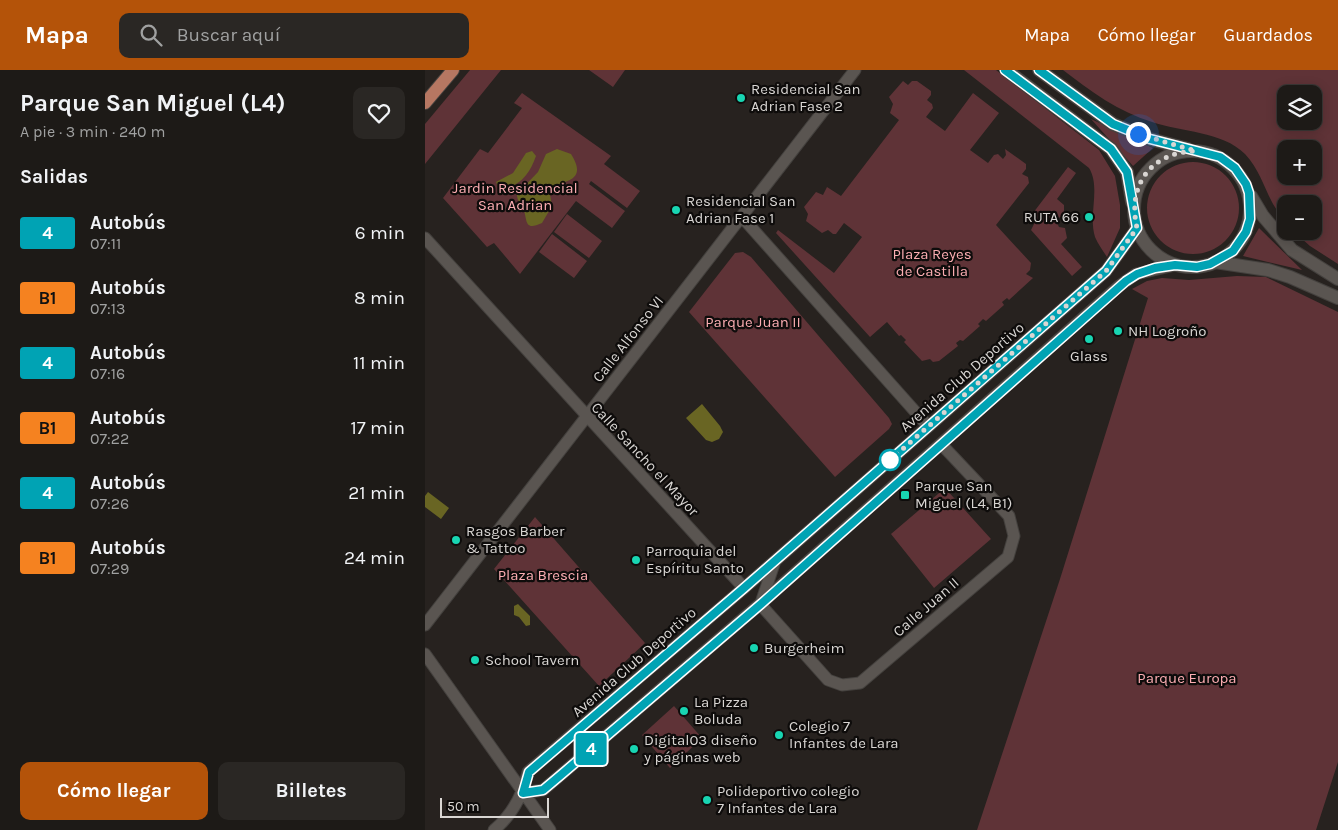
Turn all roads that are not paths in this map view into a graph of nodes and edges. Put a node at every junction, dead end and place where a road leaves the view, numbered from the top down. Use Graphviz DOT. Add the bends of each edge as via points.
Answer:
graph roads {
  1 [pos="453,70"];
  2 [pos="855,70"];
  3 [pos="1005,70"];
  4 [pos="1039,70"];
  5 [pos="425,103"];
  6 [pos="1196,151"];
  7 [pos="1249,193"];
  8 [pos="1133,206"];
  9 [pos="742,217"];
  10 [pos="1137,228"];
  11 [pos="425,238"];
  12 [pos="1215,262"];
  13 [pos="1175,265"];
  14 [pos="1338,279"];
  15 [pos="1338,298"];
  16 [pos="586,417"];
  17 [pos="928,426"];
  18 [pos="942,445"];
  19 [pos="776,560"];
  20 [pos="744,588"];
  21 [pos="761,604"];
  22 [pos="425,625"];
  23 [pos="425,654"];
  24 [pos="523,793"];
  25 [pos="494,830"];
  26 [pos="550,830"];
  1 -- 5 [label="main road"];
  2 -- 9 [label="street, Calle Alfonso VI"];
  3 -- 8 [label="main road" via="1111,149 1127,172"];
  4 -- 6 [label="main road" via="1113,124 1150,139"];
  6 -- 7 [label="main road" via="1227,161 1235,168"];
  6 -- 8 [label="main road" via="1173,154 1151,168 1138,187"];
  7 -- 12 [label="main road" via="1251,208 1246,232 1233,251"];
  7 -- 14 [label="main road" via="1263,216 1292,250"];
  8 -- 10 [label="main road"];
  9 -- 16 [label="street, Calle Alfonso VI"];
  9 -- 17 [label="street"];
  10 -- 13 [label="main road" via="1151,249"];
  10 -- 17 [label="street, Avenida Club Deportivo" via="1106,271"];
  11 -- 16 [label="street, Calle Sancho el Mayor"];
  12 -- 13 [label="main road" via="1187,268"];
  12 -- 15 [label="main road" via="1291,277"];
  13 -- 18 [label="street" via="1137,274 1126,281"];
  16 -- 20 [label="street, Calle Sancho el Mayor"];
  16 -- 22 [label="street, Calle Alfonso VI"];
  17 -- 19 [label="street, Avenida Club Deportivo"];
  18 -- 21 [label="street"];
  18 -- 21 [label="street, Calle Juan II" via="1009,516 1013,536 1008,557 860,683 842,684 828,680"];
  19 -- 20 [label="street, Avenida Club Deportivo"];
  19 -- 21 [label="street, Avenida Club Deportivo"];
  20 -- 24 [label="street, Avenida Club Deportivo" via="529,772"];
  21 -- 24 [label="street" via="543,790"];
  23 -- 24 [label="street"];
  24 -- 25 [label="street, Avenida Club Deportivo"];
  24 -- 26 [label="street"];
}
